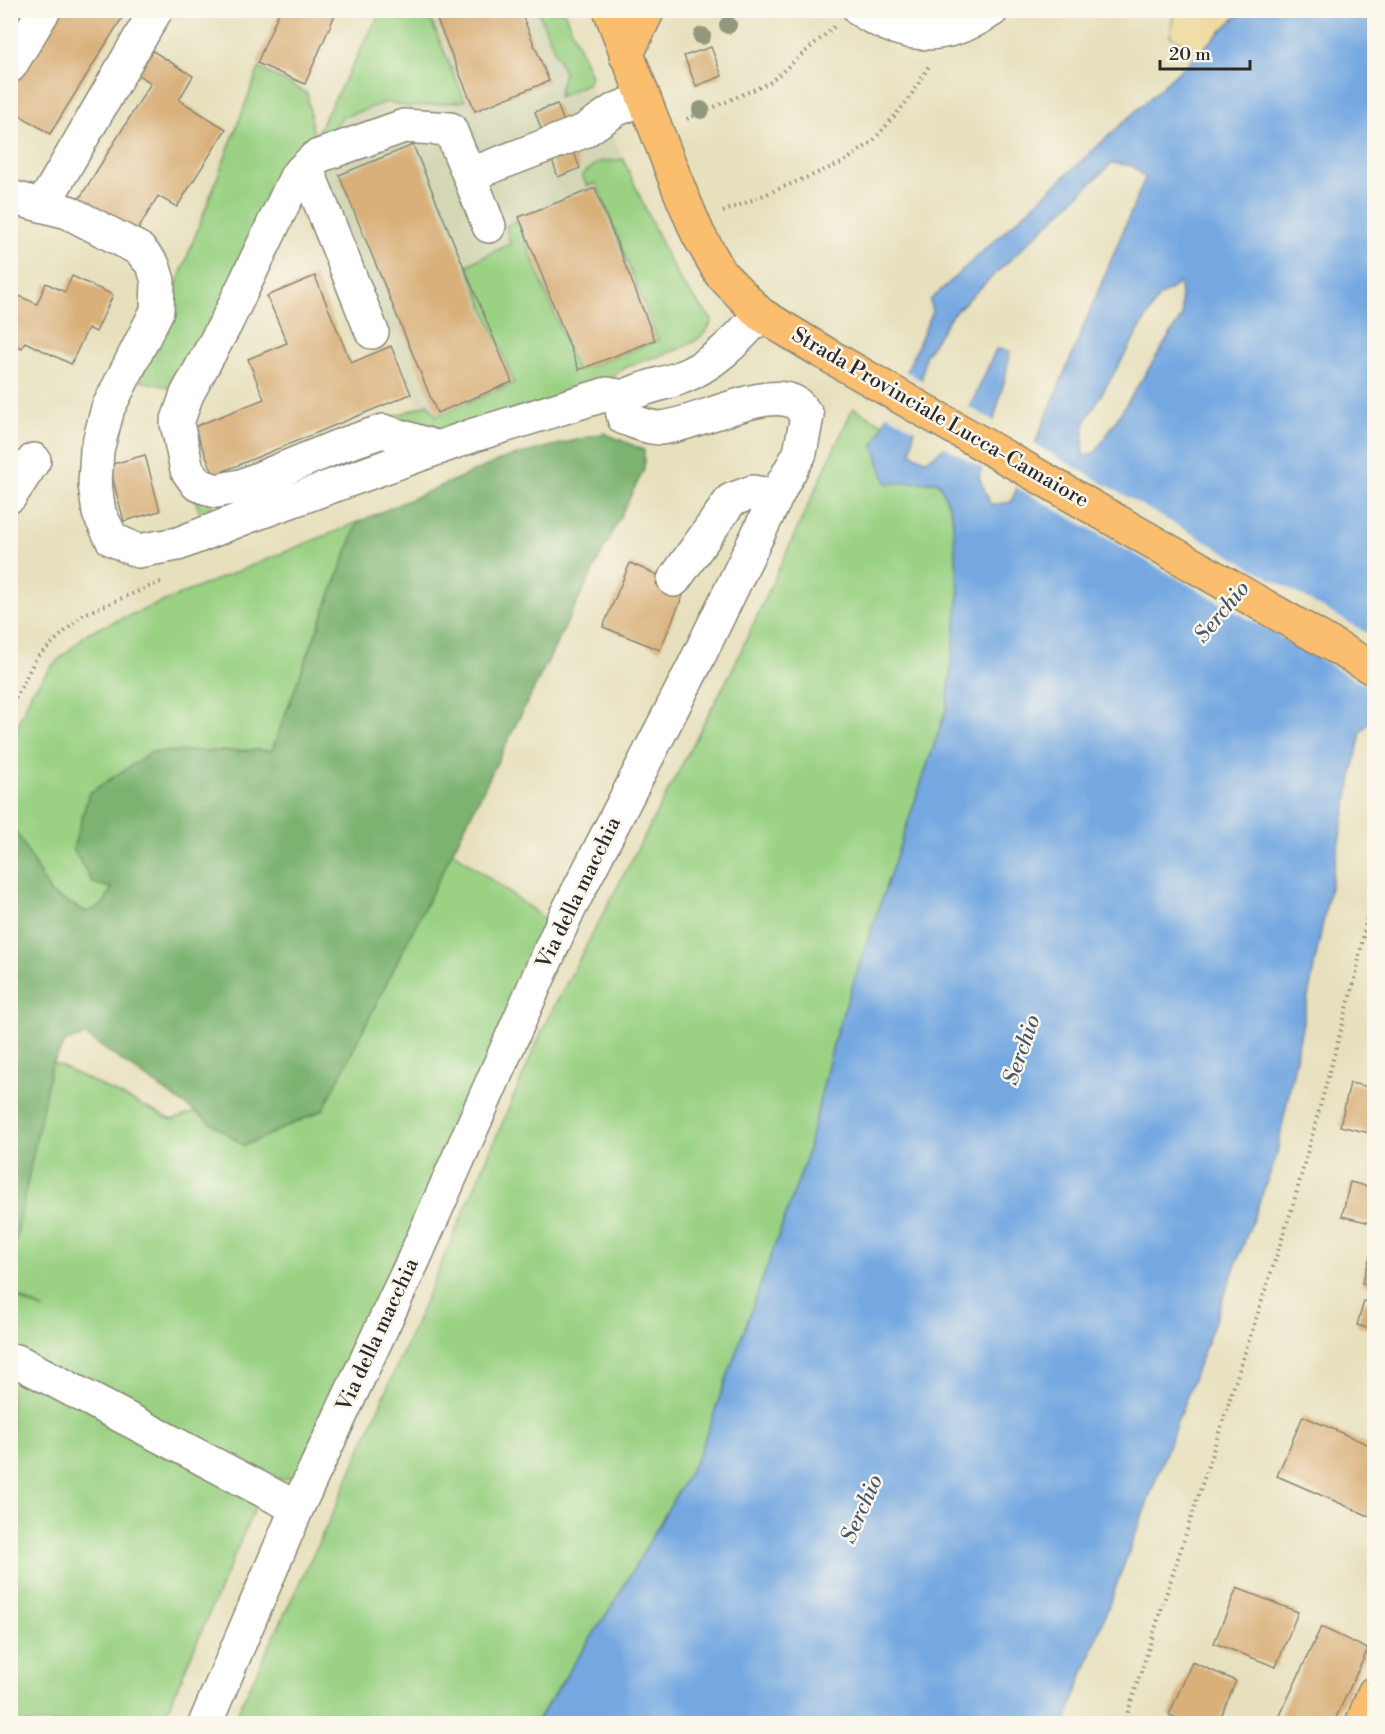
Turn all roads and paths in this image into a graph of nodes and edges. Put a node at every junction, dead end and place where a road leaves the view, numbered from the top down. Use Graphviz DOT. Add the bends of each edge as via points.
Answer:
graph roads {
  1 [pos="44,10"];
  2 [pos="156,10"];
  3 [pos="610,10"];
  4 [pos="648,10"];
  5 [pos="992,10"];
  6 [pos="848,18"];
  7 [pos="951,30"];
  8 [pos="626,56"];
  9 [pos="10,66"];
  10 [pos="643,99"];
  11 [pos="687,119"];
  12 [pos="306,167"];
  13 [pos="469,175"];
  14 [pos="10,197"];
  15 [pos="43,205"];
  16 [pos="722,212"];
  17 [pos="489,226"];
  18 [pos="760,314"];
  19 [pos="372,332"];
  20 [pos="624,397"];
  21 [pos="439,448"];
  22 [pos="34,460"];
  23 [pos="10,496"];
  24 [pos="774,502"];
  25 [pos="674,579"];
  26 [pos="1374,669"];
  27 [pos="1374,880"];
  28 [pos="10,1360"];
  29 [pos="297,1508"];
  30 [pos="1374,1693"];
  31 [pos="10,1716"];
  32 [pos="23,1724"];
  33 [pos="205,1724"];
  34 [pos="1124,1724"];
  35 [pos="1362,1724"];
  1 -- 9 [label="street"];
  2 -- 15 [label="street"];
  3 -- 8 [label="main road, Strada Provinciale Lucca-Camaiore"];
  4 -- 8 [label="main road"];
  5 -- 7 [label="street" via="977,21"];
  6 -- 7 [label="street" via="904,32"];
  6 -- 11 [label="path" via="769,83"];
  7 -- 16 [label="path" via="909,99 873,141 844,162"];
  8 -- 10 [label="main road, Strada Provinciale Lucca-Camaiore"];
  10 -- 13 [label="street" via="615,110 584,131"];
  10 -- 18 [label="main road, Strada Provinciale Lucca-Camaiore" via="698,234 721,274"];
  12 -- 13 [label="street" via="316,157 404,126 450,129"];
  12 -- 19 [label="street"];
  12 -- 21 [label="street" via="297,175 187,394 177,423 187,470 197,484 216,491 241,486 383,431"];
  13 -- 17 [label="street"];
  14 -- 15 [label="street"];
  15 -- 21 [label="street" via="68,212 139,249 153,265 158,281 157,311 108,408 97,450 95,484 99,513 112,539 138,551 178,544"];
  18 -- 20 [label="street" via="710,363 678,379"];
  18 -- 26 [label="main road, Strada Provinciale Lucca-Camaiore"];
  20 -- 21 [label="street" via="607,394"];
  20 -- 24 [label="street, Via della macchia" via="624,418 660,428 771,398 797,403 807,416 805,434 800,453"];
  22 -- 23 [label="street"];
  24 -- 25 [label="street" via="753,492 731,500"];
  24 -- 29 [label="street, Via della macchia" via="565,917 414,1259"];
  27 -- 34 [label="path" via="1355,979 1293,1205"];
  28 -- 29 [label="street" via="17,1360"];
  29 -- 33 [label="street, Via della macchia"];
  30 -- 35 [label="main road"];
  31 -- 32 [label="path"];
}
